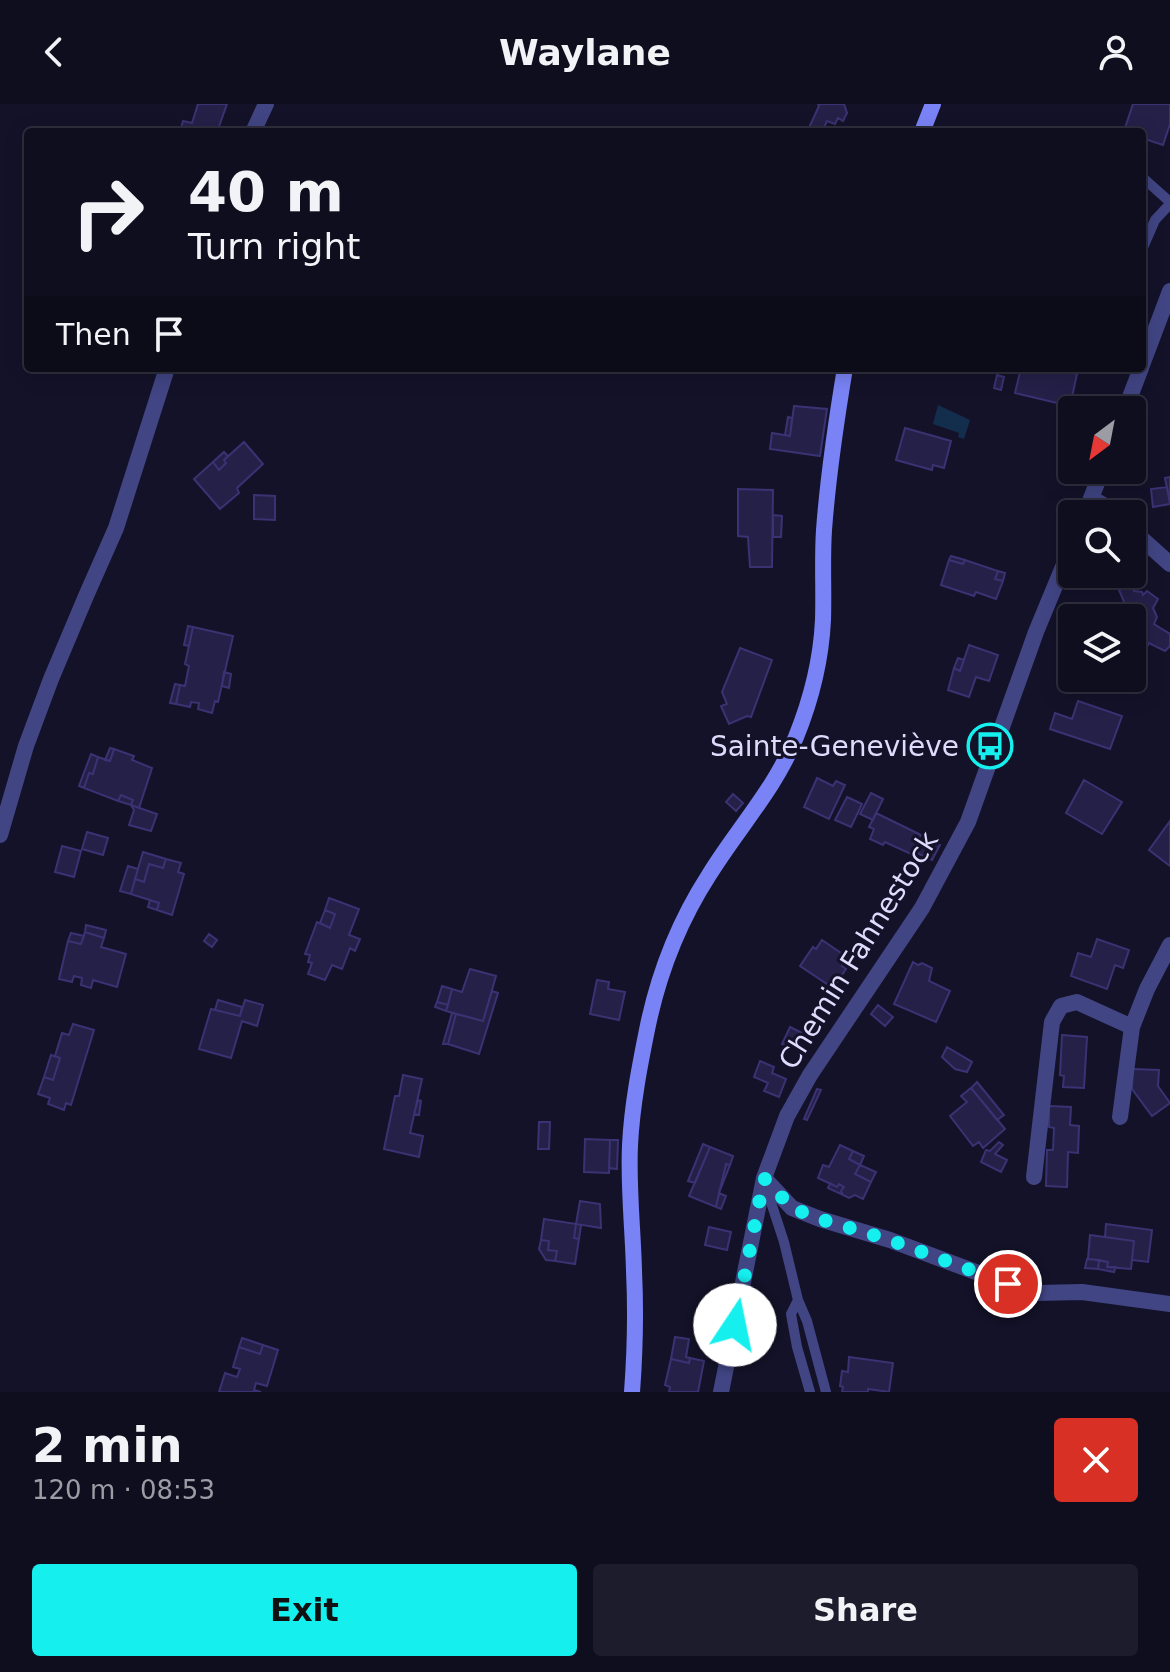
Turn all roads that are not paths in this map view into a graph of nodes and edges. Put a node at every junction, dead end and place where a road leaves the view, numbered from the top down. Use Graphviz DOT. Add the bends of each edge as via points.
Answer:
graph roads {
  1 [pos="266,104"];
  2 [pos="933,104"];
  3 [pos="255,128"];
  4 [pos="924,128"];
  5 [pos="1146,181"];
  6 [pos="1170,203"];
  7 [pos="1146,241"];
  8 [pos="1170,291"];
  9 [pos="1146,353"];
  10 [pos="166,372"];
  11 [pos="844,372"];
  12 [pos="1139,372"];
  13 [pos="1130,396"];
  14 [pos="1146,543"];
  15 [pos="1170,564"];
  16 [pos="1058,579"];
  17 [pos="0,835"];
  18 [pos="1170,945"];
  19 [pos="1132,1027"];
  20 [pos="1120,1117"];
  21 [pos="1034,1177"];
  22 [pos="764,1178"];
  23 [pos="798,1300"];
  24 [pos="1170,1304"];
  25 [pos="632,1392"];
  26 [pos="721,1392"];
  27 [pos="810,1392"];
  28 [pos="826,1392"];
  1 -- 3 [label="street"];
  2 -- 4 [label="main road"];
  5 -- 6 [label="lane"];
  6 -- 7 [label="lane"];
  8 -- 9 [label="street"];
  10 -- 17 [label="street" via="116,528 51,679"];
  11 -- 25 [label="main road" via="826,503 823,621 815,680 775,780 709,873 687,915 649,1023 630,1144"];
  12 -- 13 [label="street"];
  14 -- 15 [label="street"];
  16 -- 22 [label="street, Chemin Fahnestock" via="968,822 922,908 798,1092"];
  18 -- 19 [label="street"];
  19 -- 20 [label="street"];
  19 -- 21 [label="street" via="1077,1002 1061,1006 1052,1022"];
  22 -- 23 [label="lane"];
  22 -- 24 [label="street" via="792,1208 1008,1284 1037,1293 1082,1292"];
  22 -- 26 [label="street, Chemin Fahnestock"];
  23 -- 27 [label="lane" via="791,1314"];
  23 -- 28 [label="lane"];
}
